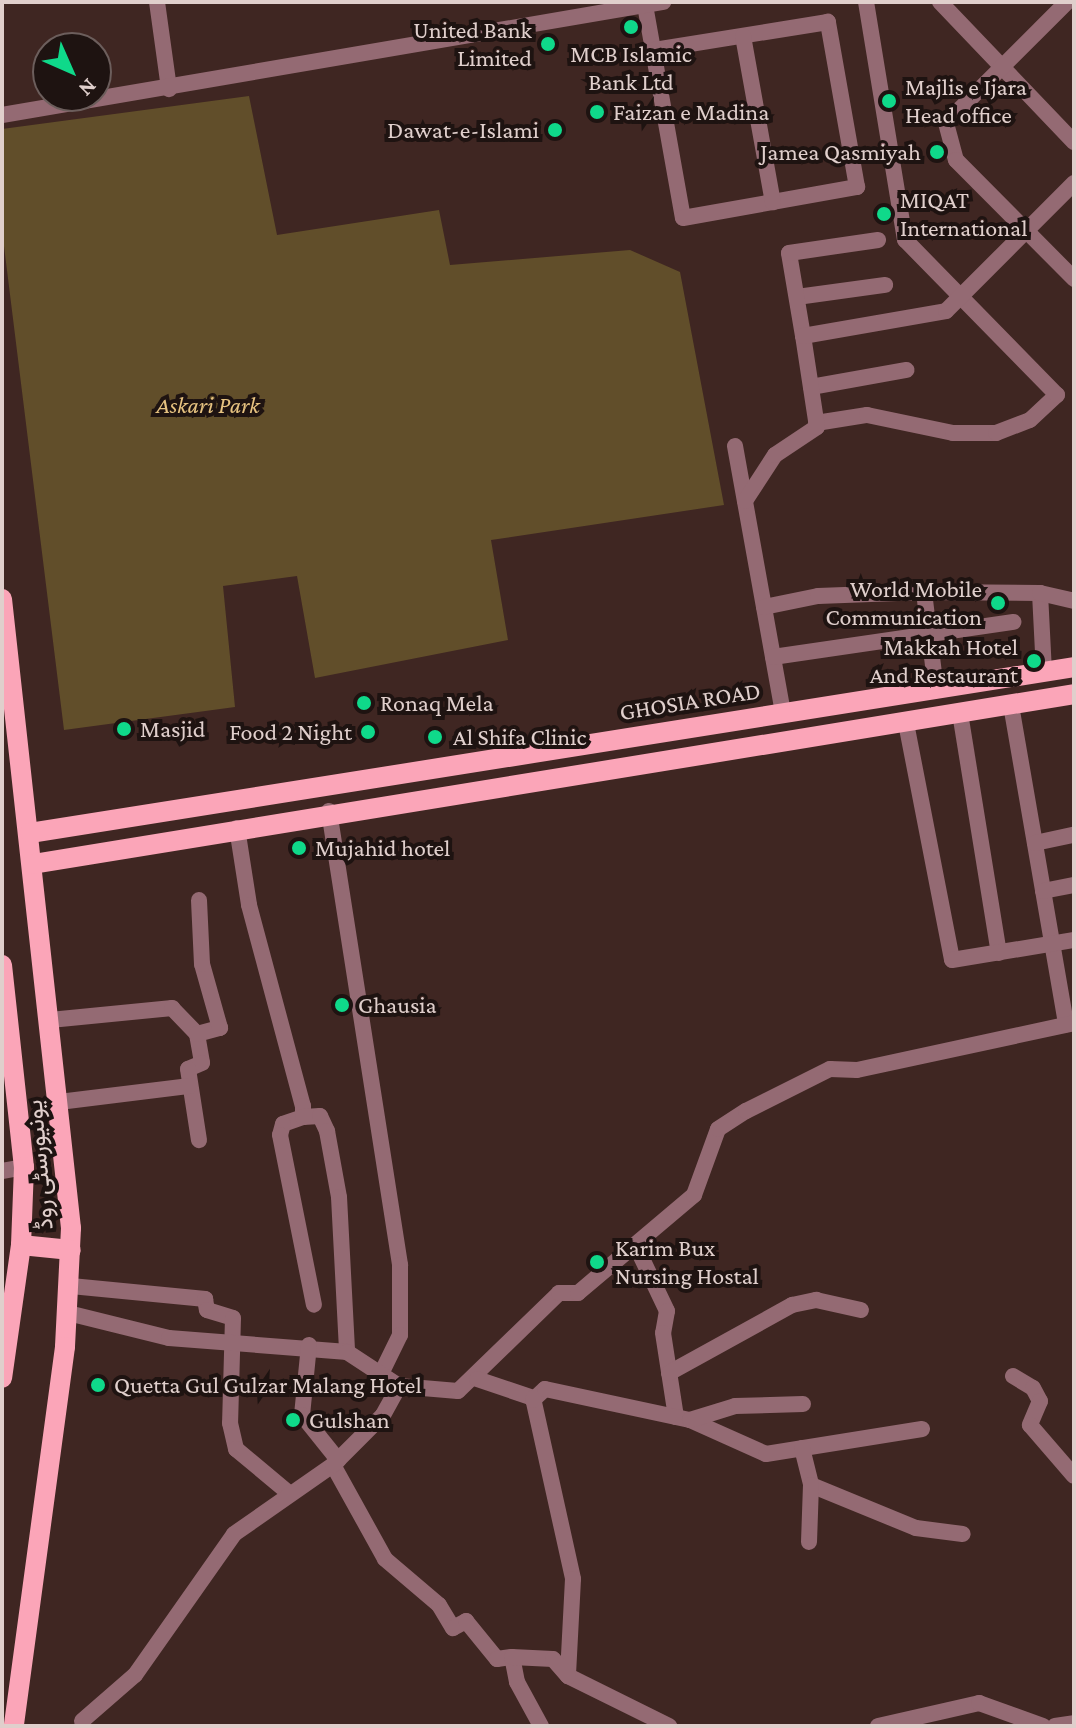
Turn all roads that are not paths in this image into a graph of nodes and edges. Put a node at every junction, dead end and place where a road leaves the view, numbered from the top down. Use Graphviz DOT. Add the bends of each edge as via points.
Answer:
graph roads {
  1 [pos="157,2"];
  2 [pos="663,2"];
  3 [pos="866,2"];
  4 [pos="940,2"];
  5 [pos="1067,2"];
  6 [pos="645,5"];
  7 [pos="743,36"];
  8 [pos="654,50"];
  9 [pos="1002,67"];
  10 [pos="169,89"];
  11 [pos="2,115"];
  12 [pos="1074,142"];
  13 [pos="1074,183"];
  14 [pos="773,202"];
  15 [pos="1027,230"];
  16 [pos="878,240"];
  17 [pos="1074,279"];
  18 [pos="885,285"];
  19 [pos="797,297"];
  20 [pos="960,297"];
  21 [pos="803,336"];
  22 [pos="906,370"];
  23 [pos="811,387"];
  24 [pos="816,423"];
  25 [pos="735,446"];
  26 [pos="745,501"];
  27 [pos="924,592"];
  28 [pos="1040,593"];
  29 [pos="2,599"];
  30 [pos="1074,601"];
  31 [pos="764,607"];
  32 [pos="1013,622"];
  33 [pos="929,633"];
  34 [pos="773,657"];
  35 [pos="1074,667"];
  36 [pos="1044,672"];
  37 [pos="936,690"];
  38 [pos="1074,694"];
  39 [pos="1011,705"];
  40 [pos="792,712"];
  41 [pos="960,713"];
  42 [pos="906,723"];
  43 [pos="805,739"];
  44 [pos="329,811"];
  45 [pos="237,828"];
  46 [pos="30,833"];
  47 [pos="1074,835"];
  48 [pos="1035,843"];
  49 [pos="33,864"];
  50 [pos="1074,885"];
  51 [pos="1043,891"];
  52 [pos="199,900"];
  53 [pos="1074,940"];
  54 [pos="1052,944"];
  55 [pos="999,953"];
  56 [pos="3,977"];
  57 [pos="50,1020"];
  58 [pos="1070,1024"];
  59 [pos="197,1034"];
  60 [pos="190,1086"];
  61 [pos="59,1102"];
  62 [pos="303,1117"];
  63 [pos="199,1140"];
  64 [pos="24,1167"];
  65 [pos="2,1171"];
  66 [pos="21,1245"];
  67 [pos="636,1246"];
  68 [pos="71,1250"];
  69 [pos="71,1286"];
  70 [pos="314,1305"];
  71 [pos="861,1310"];
  72 [pos="68,1313"];
  73 [pos="237,1344"];
  74 [pos="309,1345"];
  75 [pos="347,1352"];
  76 [pos="669,1373"];
  77 [pos="380,1376"];
  78 [pos="1013,1376"];
  79 [pos="2,1378"];
  80 [pos="477,1379"];
  81 [pos="399,1386"];
  82 [pos="533,1400"];
  83 [pos="803,1404"];
  84 [pos="683,1418"];
  85 [pos="922,1429"];
  86 [pos="802,1448"];
  87 [pos="335,1462"];
  88 [pos="1074,1476"];
  89 [pos="811,1485"];
  90 [pos="290,1494"];
  91 [pos="963,1534"];
  92 [pos="809,1542"];
  93 [pos="512,1657"];
  94 [pos="22,1663"];
  95 [pos="568,1676"];
  96 [pos="82,1721"];
  97 [pos="1074,1723"];
  98 [pos="664,1725"];
  99 [pos="4,1726"];
  100 [pos="14,1726"];
  101 [pos="541,1726"];
  102 [pos="878,1726"];
  103 [pos="1043,1726"];
  104 [pos="1055,1726"];
  1 -- 10 [label="street"];
  2 -- 6 [label="street"];
  3 -- 20 [label="street" via="905,240"];
  4 -- 9 [label="street"];
  5 -- 9 [label="street"];
  6 -- 8 [label="street"];
  6 -- 10 [label="street"];
  7 -- 8 [label="street"];
  7 -- 14 [label="street"];
  7 -- 14 [label="street" via="828,22 857,187"];
  8 -- 14 [label="street" via="683,218"];
  9 -- 12 [label="street"];
  9 -- 15 [label="street" via="946,123 956,160"];
  10 -- 11 [label="street"];
  13 -- 15 [label="street"];
  15 -- 17 [label="street"];
  15 -- 20 [label="street"];
  16 -- 19 [label="street" via="789,253"];
  18 -- 19 [label="street"];
  19 -- 21 [label="street"];
  20 -- 21 [label="street" via="946,311"];
  20 -- 24 [label="street" via="1057,395 1030,420 996,433 953,433 867,415"];
  21 -- 23 [label="street"];
  22 -- 23 [label="street"];
  23 -- 24 [label="street"];
  24 -- 26 [label="street" via="775,455"];
  25 -- 26 [label="street"];
  26 -- 31 [label="street"];
  27 -- 28 [label="street"];
  27 -- 31 [label="street" via="818,596"];
  27 -- 33 [label="street"];
  28 -- 30 [label="street"];
  28 -- 36 [label="street"];
  29 -- 46 [label="main road, یونیورسٹی روڈ"];
  31 -- 34 [label="street"];
  32 -- 33 [label="street"];
  33 -- 34 [label="street"];
  33 -- 37 [label="street"];
  34 -- 40 [label="street"];
  35 -- 36 [label="main road, GHOSIA ROAD"];
  36 -- 37 [label="main road, GHOSIA ROAD"];
  37 -- 40 [label="main road, GHOSIA ROAD"];
  38 -- 39 [label="main road"];
  39 -- 41 [label="main road"];
  39 -- 48 [label="street"];
  40 -- 43 [label="main road"];
  40 -- 46 [label="main road, GHOSIA ROAD"];
  41 -- 42 [label="main road"];
  41 -- 55 [label="street"];
  42 -- 43 [label="main road"];
  42 -- 55 [label="street" via="952,960"];
  43 -- 44 [label="main road"];
  44 -- 45 [label="main road"];
  44 -- 77 [label="street" via="400,1265 400,1335"];
  45 -- 49 [label="main road"];
  45 -- 62 [label="street"];
  46 -- 49 [label="main road, یونیورسٹی روڈ"];
  47 -- 48 [label="street"];
  48 -- 51 [label="street"];
  49 -- 57 [label="main road, یونیورسٹی روڈ"];
  50 -- 51 [label="street"];
  51 -- 54 [label="street"];
  52 -- 59 [label="street" via="202,964 220,1028"];
  53 -- 54 [label="street"];
  54 -- 55 [label="street"];
  54 -- 58 [label="street"];
  56 -- 64 [label="main road, یونیورسٹی روڈ"];
  57 -- 59 [label="street" via="169,1007"];
  57 -- 61 [label="main road, یونیورسٹی روڈ"];
  58 -- 67 [label="street" via="857,1070 830,1069 746,1111 718,1129 694,1195"];
  59 -- 60 [label="street" via="202,1063 188,1069"];
  60 -- 61 [label="street"];
  60 -- 63 [label="street"];
  61 -- 68 [label="main road, یونیورسٹی روڈ"];
  62 -- 70 [label="street" via="283,1124 280,1135"];
  62 -- 75 [label="street" via="320,1116 327,1131 339,1197"];
  64 -- 65 [label="street"];
  64 -- 66 [label="main road, یونیورسٹی روڈ"];
  66 -- 68 [label="main road"];
  66 -- 79 [label="main road, یونیورسٹی روڈ"];
  67 -- 76 [label="street" via="667,1311"];
  67 -- 80 [label="street" via="578,1293 559,1293"];
  68 -- 69 [label="main road, یونیورسٹی روڈ"];
  69 -- 72 [label="main road, یونیورسٹی روڈ"];
  69 -- 73 [label="street" via="205,1299 207,1310 233,1318"];
  71 -- 76 [label="street" via="816,1300 792,1305"];
  72 -- 73 [label="street" via="169,1338"];
  72 -- 94 [label="main road, یونیورسٹی روڈ"];
  73 -- 74 [label="street"];
  73 -- 90 [label="street" via="230,1423 236,1449"];
  74 -- 75 [label="street"];
  74 -- 87 [label="street" via="302,1415"];
  75 -- 77 [label="street"];
  76 -- 84 [label="street"];
  77 -- 81 [label="street"];
  78 -- 88 [label="street" via="1033,1388 1040,1401 1030,1425"];
  80 -- 81 [label="street" via="458,1391"];
  80 -- 82 [label="street"];
  81 -- 87 [label="street" via="383,1415"];
  82 -- 84 [label="street" via="545,1389"];
  82 -- 95 [label="street" via="573,1579"];
  83 -- 84 [label="street" via="735,1406"];
  84 -- 86 [label="street" via="766,1454"];
  85 -- 86 [label="street"];
  86 -- 89 [label="street"];
  87 -- 90 [label="street"];
  87 -- 93 [label="street" via="385,1559 439,1605 453,1628 466,1621 497,1659"];
  89 -- 91 [label="street" via="916,1528"];
  89 -- 92 [label="street"];
  90 -- 96 [label="street" via="234,1534 135,1675"];
  93 -- 95 [label="street" via="553,1659"];
  93 -- 101 [label="street" via="517,1682"];
  94 -- 99 [label="main road"];
  94 -- 100 [label="main road, یونیورسٹی روڈ"];
  95 -- 98 [label="street"];
  97 -- 104 [label="street"];
  102 -- 103 [label="street" via="979,1703"];
}
